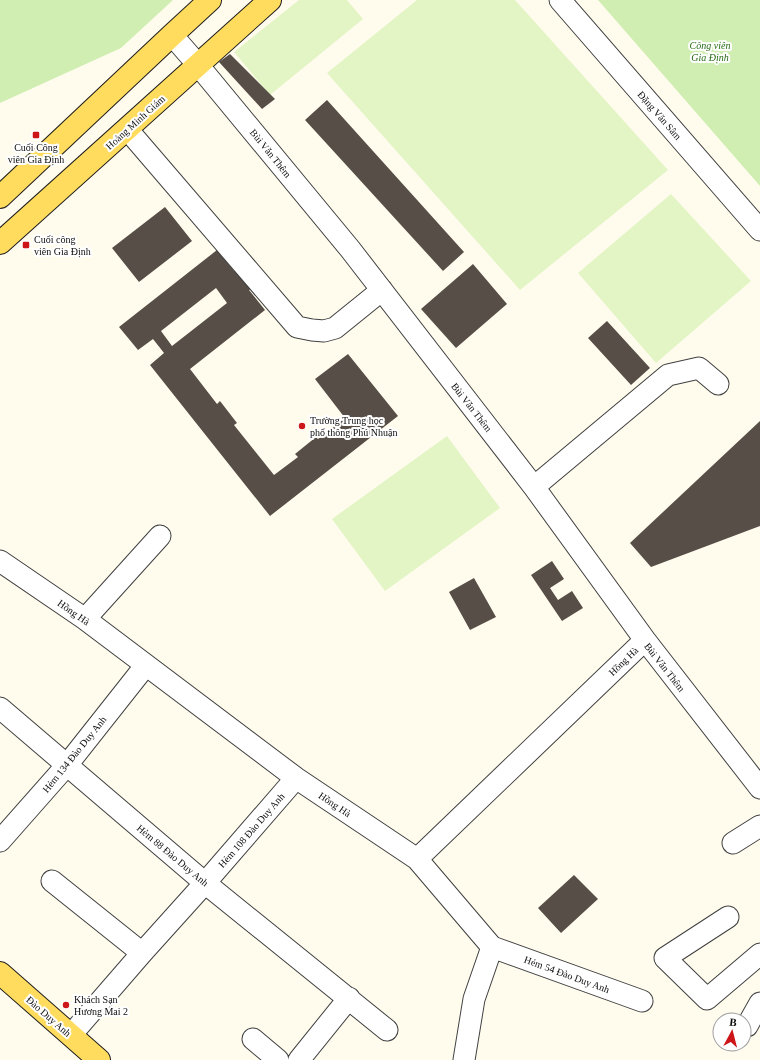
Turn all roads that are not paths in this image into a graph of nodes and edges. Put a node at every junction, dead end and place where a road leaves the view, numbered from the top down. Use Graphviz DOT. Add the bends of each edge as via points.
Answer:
graph roads {
  1 [pos="210,0"];
  2 [pos="270,0"];
  3 [pos="560,0"];
  4 [pos="172,35"];
  5 [pos="198,65"];
  6 [pos="127,129"];
  7 [pos="0,197"];
  8 [pos="760,230"];
  9 [pos="3,236"];
  10 [pos="382,290"];
  11 [pos="718,384"];
  12 [pos="534,487"];
  13 [pos="160,536"];
  14 [pos="0,561"];
  15 [pos="85,620"];
  16 [pos="645,640"];
  17 [pos="146,665"];
  18 [pos="0,708"];
  19 [pos="67,765"];
  20 [pos="296,778"];
  21 [pos="760,788"];
  22 [pos="760,826"];
  23 [pos="2,833"];
  24 [pos="733,843"];
  25 [pos="417,859"];
  26 [pos="52,881"];
  27 [pos="205,883"];
  28 [pos="728,917"];
  29 [pos="492,947"];
  30 [pos="142,953"];
  31 [pos="760,954"];
  32 [pos="0,973"];
  33 [pos="349,998"];
  34 [pos="642,1001"];
  35 [pos="760,1003"];
  36 [pos="752,1017"];
  37 [pos="387,1030"];
  38 [pos="71,1035"];
  39 [pos="253,1039"];
  40 [pos="99,1060"];
  41 [pos="278,1060"];
  42 [pos="299,1060"];
  43 [pos="464,1060"];
  1 -- 4 [label="main road"];
  2 -- 5 [label="main road, Hoàng Minh Giám"];
  3 -- 8 [label="street, Đặng Văn Sâm"];
  4 -- 5 [label="street, Bùi Văn Thêm"];
  4 -- 7 [label="main road"];
  5 -- 6 [label="main road, Hoàng Minh Giám"];
  5 -- 10 [label="street, Bùi Văn Thêm"];
  6 -- 9 [label="main road, Hoàng Minh Giám"];
  6 -- 10 [label="street" via="297,327 324,331 335,328"];
  10 -- 12 [label="street, Bùi Văn Thêm"];
  11 -- 12 [label="street" via="699,368 668,375"];
  12 -- 16 [label="street, Bùi Văn Thêm"];
  13 -- 15 [label="street"];
  14 -- 15 [label="street, Hồng Hà"];
  15 -- 17 [label="street, Hồng Hà"];
  16 -- 21 [label="street, Bùi Văn Thêm"];
  16 -- 25 [label="street, Hồng Hà"];
  17 -- 19 [label="street, Hẻm 134 Đào Duy Anh"];
  17 -- 20 [label="street, Hồng Hà"];
  18 -- 19 [label="street, Hẻm 88 Đào Duy Anh"];
  19 -- 23 [label="street, Hẻm 134 Đào Duy Anh"];
  19 -- 27 [label="street, Hẻm 88 Đào Duy Anh"];
  20 -- 25 [label="street, Hồng Hà"];
  20 -- 27 [label="street, Hẻm 108 Đào Duy Anh"];
  22 -- 24 [label="street"];
  25 -- 29 [label="street, Hẻm 54 Đào Duy Anh"];
  26 -- 30 [label="street"];
  27 -- 30 [label="street, Hẻm 108 Đào Duy Anh"];
  27 -- 33 [label="street, Hẻm 88 Đào Duy Anh"];
  28 -- 31 [label="street" via="665,958 706,999"];
  29 -- 34 [label="street, Hẻm 54 Đào Duy Anh"];
  29 -- 43 [label="street" via="474,999"];
  30 -- 38 [label="street, Hẻm 108 Đào Duy Anh"];
  32 -- 38 [label="main road, Đào Duy Anh"];
  33 -- 37 [label="street, Hẻm 88 Đào Duy Anh"];
  33 -- 42 [label="street"];
  35 -- 36 [label="street"];
  38 -- 40 [label="main road, Đào Duy Anh"];
  39 -- 41 [label="street"];
}
